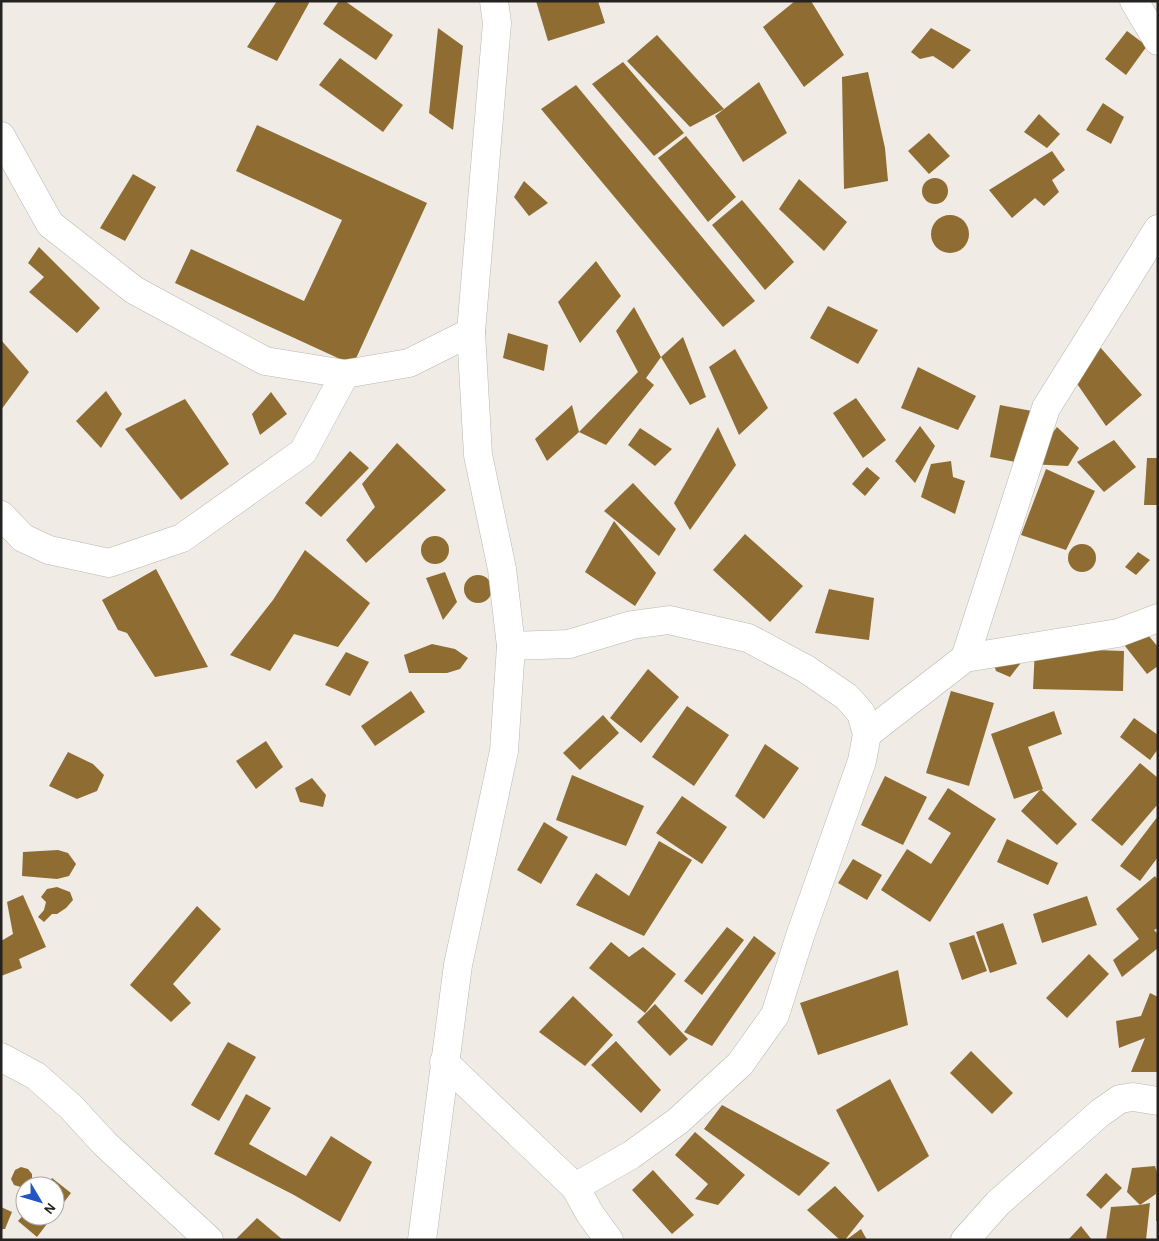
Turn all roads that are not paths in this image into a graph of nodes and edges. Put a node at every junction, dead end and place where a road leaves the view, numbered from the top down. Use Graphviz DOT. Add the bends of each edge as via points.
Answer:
graph roads {
  1 [pos="494,1"];
  2 [pos="1134,1"];
  3 [pos="1158,41"];
  4 [pos="1,136"];
  5 [pos="1158,229"];
  6 [pos="471,332"];
  7 [pos="345,374"];
  8 [pos="1,514"];
  9 [pos="1158,618"];
  10 [pos="511,646"];
  11 [pos="965,658"];
  12 [pos="867,734"];
  13 [pos="1,1057"];
  14 [pos="444,1062"];
  15 [pos="1158,1102"];
  16 [pos="574,1187"];
  17 [pos="209,1240"];
  18 [pos="422,1240"];
  19 [pos="609,1240"];
  20 [pos="965,1240"];
  1 -- 6 [label="street" via="497,22"];
  2 -- 3 [label="street"];
  4 -- 7 [label="street" via="50,224 134,290 265,361"];
  5 -- 11 [label="street" via="1046,408"];
  6 -- 7 [label="street" via="410,363"];
  6 -- 10 [label="street" via="478,455 502,569"];
  7 -- 8 [label="street" via="303,452 182,538 109,563 49,550 23,538"];
  9 -- 11 [label="street" via="1118,633"];
  10 -- 12 [label="street" via="569,644 632,625 669,620 748,638 806,669 847,697 861,713"];
  10 -- 14 [label="street" via="504,751 458,965"];
  11 -- 12 [label="street"];
  12 -- 16 [label="street" via="862,761 800,936 776,1015 740,1064 678,1120 631,1155"];
  13 -- 17 [label="street" via="36,1076 64,1100 105,1144"];
  14 -- 16 [label="street"];
  14 -- 18 [label="street"];
  15 -- 20 [label="street" via="1134,1097 1120,1099 1100,1113 998,1203"];
  16 -- 19 [label="street"];
}
